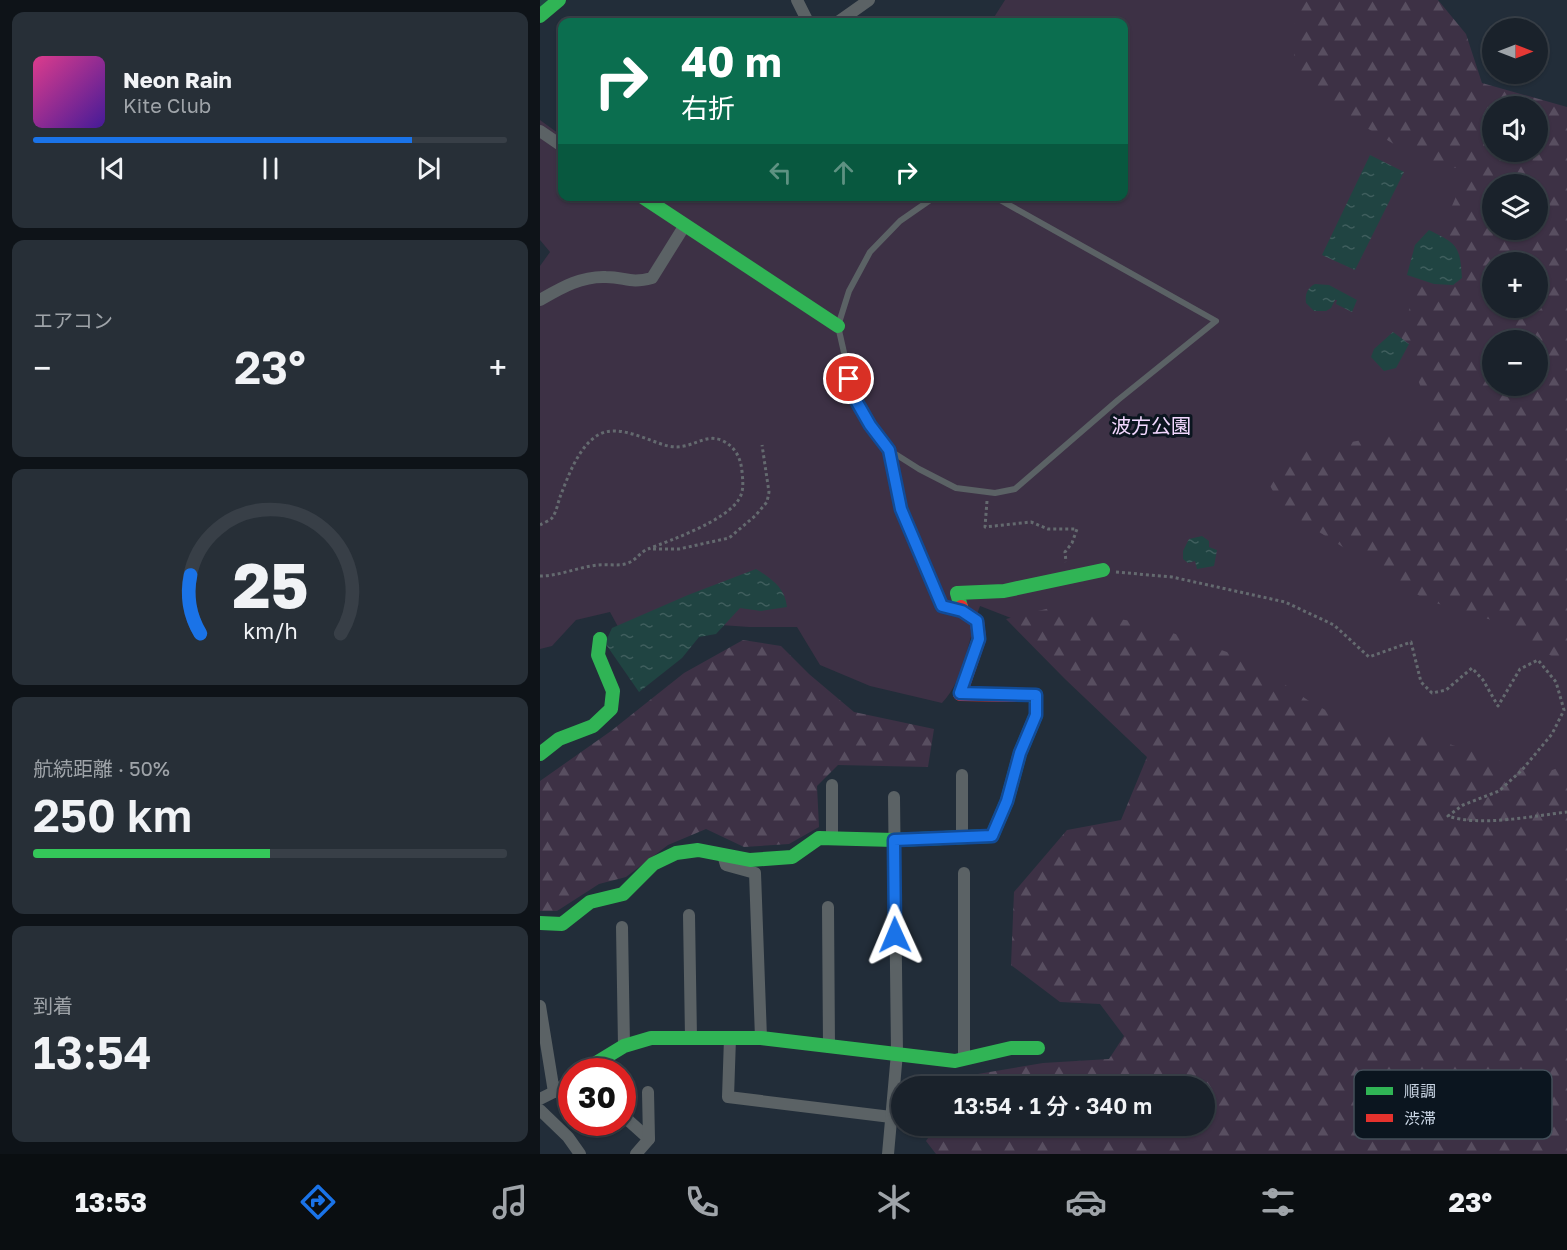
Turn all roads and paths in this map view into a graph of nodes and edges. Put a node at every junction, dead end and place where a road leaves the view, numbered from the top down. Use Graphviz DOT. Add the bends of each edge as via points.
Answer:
graph roads {
  1 [pos="559,0"];
  2 [pos="797,0"];
  3 [pos="869,0"];
  4 [pos="540,16"];
  5 [pos="806,18"];
  6 [pos="844,18"];
  7 [pos="540,131"];
  8 [pos="558,143"];
  9 [pos="649,201"];
  10 [pos="929,201"];
  11 [pos="1002,201"];
  12 [pos="686,225"];
  13 [pos="540,300"];
  14 [pos="838,326"];
  15 [pos="762,446"];
  16 [pos="889,450"];
  17 [pos="988,494"];
  18 [pos="540,525"];
  19 [pos="650,549"];
  20 [pos="1102,570"];
  21 [pos="540,576"];
  22 [pos="1068,576"];
  23 [pos="962,611"];
  24 [pos="600,639"];
  25 [pos="540,754"];
  26 [pos="962,775"];
  27 [pos="832,785"];
  28 [pos="894,797"];
  29 [pos="1567,812"];
  30 [pos="962,837"];
  31 [pos="832,838"];
  32 [pos="894,840"];
  33 [pos="723,855"];
  34 [pos="964,873"];
  35 [pos="828,907"];
  36 [pos="689,915"];
  37 [pos="540,924"];
  38 [pos="622,927"];
  39 [pos="540,1006"];
  40 [pos="691,1038"];
  41 [pos="730,1038"];
  42 [pos="760,1038"];
  43 [pos="624,1046"];
  44 [pos="829,1047"];
  45 [pos="1038,1048"];
  46 [pos="897,1053"];
  47 [pos="610,1058"];
  48 [pos="964,1059"];
  49 [pos="895,1076"];
  50 [pos="558,1089"];
  51 [pos="554,1092"];
  52 [pos="648,1092"];
  53 [pos="540,1099"];
  54 [pos="541,1114"];
  55 [pos="891,1117"];
  56 [pos="636,1127"];
  57 [pos="649,1139"];
  58 [pos="580,1154"];
  59 [pos="636,1154"];
  60 [pos="888,1154"];
  1 -- 4 [label="street"];
  2 -- 5 [label="street"];
  3 -- 6 [label="street"];
  7 -- 8 [label="street"];
  9 -- 12 [label="street"];
  10 -- 14 [label="lane" via="900,221 870,252 849,291"];
  11 -- 16 [label="lane" via="1216,321 1015,489 995,493 956,488"];
  12 -- 13 [label="street" via="652,278 636,282 605,277 573,281"];
  12 -- 14 [label="street"];
  14 -- 16 [label="lane" via="854,397"];
  15 -- 19 [label="path" via="769,492 767,502 755,516 729,538 679,549"];
  16 -- 23 [label="lane" via="901,509 942,606"];
  17 -- 22 [label="path" via="985,527 1031,522 1047,529 1077,530 1065,552"];
  18 -- 19 [label="path" via="552,518 576,462 600,434 620,432 676,447 709,437 724,442 741,461 743,487 739,500 708,524"];
  19 -- 21 [label="path" via="624,565 596,565"];
  20 -- 22 [label="street"];
  20 -- 29 [label="path" via="1172,577 1285,602 1334,625 1369,657 1411,642 1421,682 1432,693 1446,690 1472,668 1498,706 1520,669 1538,660 1556,682 1564,710 1552,734 1499,791 1463,805 1448,816 1462,821"];
  22 -- 23 [label="street" via="1004,591 957,593"];
  23 -- 30 [label="street" via="977,621 979,639 960,693 1036,695 1036,715 992,836"];
  24 -- 25 [label="street" via="598,655 613,691 611,709 593,726 560,739"];
  26 -- 30 [label="street"];
  27 -- 31 [label="street"];
  28 -- 32 [label="street"];
  30 -- 32 [label="street"];
  31 -- 32 [label="street"];
  31 -- 33 [label="street" via="819,838 792,857 750,860"];
  32 -- 46 [label="street"];
  33 -- 37 [label="street" via="698,850 676,853 653,864 623,894 590,902 562,924"];
  33 -- 42 [label="street" via="726,865 755,873"];
  34 -- 48 [label="street"];
  35 -- 44 [label="street"];
  36 -- 40 [label="street"];
  38 -- 43 [label="street"];
  39 -- 51 [label="street"];
  40 -- 41 [label="street"];
  40 -- 43 [label="street" via="651,1038"];
  41 -- 42 [label="street"];
  41 -- 55 [label="street" via="728,1097"];
  42 -- 44 [label="street"];
  43 -- 47 [label="street"];
  44 -- 46 [label="street"];
  45 -- 48 [label="street" via="1011,1048"];
  46 -- 48 [label="street"];
  46 -- 49 [label="street"];
  50 -- 51 [label="street"];
  51 -- 53 [label="street"];
  52 -- 57 [label="street"];
  54 -- 58 [label="street" via="568,1137"];
  55 -- 60 [label="street"];
  56 -- 57 [label="street"];
  57 -- 59 [label="street"];
}
